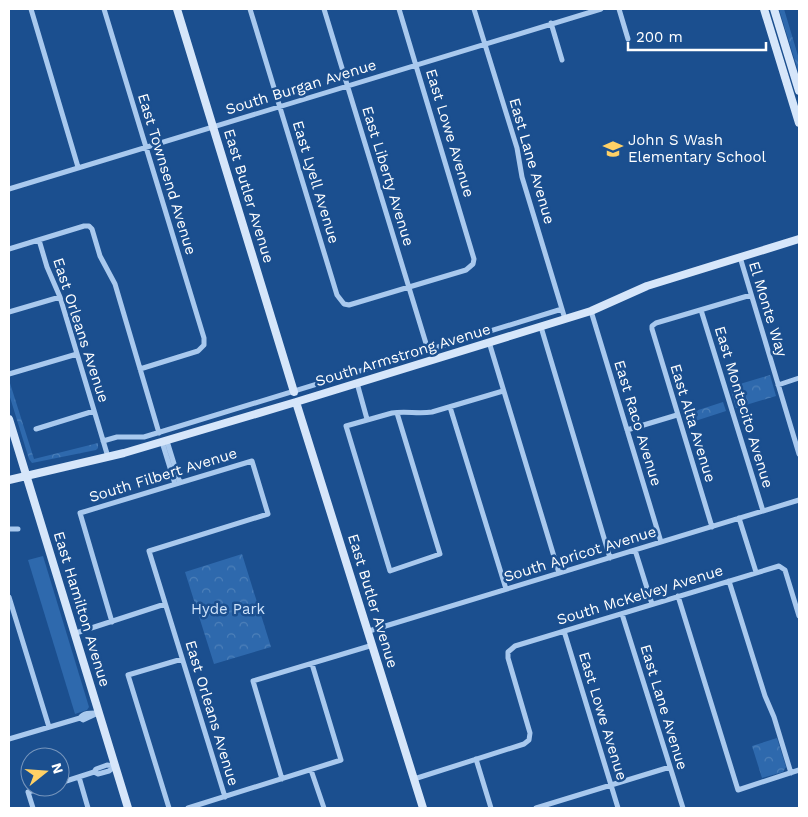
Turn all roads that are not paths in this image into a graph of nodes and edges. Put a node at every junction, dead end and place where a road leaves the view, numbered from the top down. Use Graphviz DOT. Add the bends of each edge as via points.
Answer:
graph roads {
  1 [pos="31,9"];
  2 [pos="104,9"];
  3 [pos="177,9"];
  4 [pos="250,9"];
  5 [pos="324,9"];
  6 [pos="399,9"];
  7 [pos="474,9"];
  8 [pos="601,9"];
  9 [pos="619,9"];
  10 [pos="764,9"];
  11 [pos="774,9"];
  12 [pos="551,23"];
  13 [pos="628,39"];
  14 [pos="484,43"];
  15 [pos="562,60"];
  16 [pos="416,64"];
  17 [pos="347,86"];
  18 [pos="799,91"];
  19 [pos="280,106"];
  20 [pos="799,123"];
  21 [pos="213,127"];
  22 [pos="146,147"];
  23 [pos="78,167"];
  24 [pos="9,189"];
  25 [pos="799,239"];
  26 [pos="38,240"];
  27 [pos="9,249"];
  28 [pos="740,257"];
  29 [pos="409,288"];
  30 [pos="751,295"];
  31 [pos="60,297"];
  32 [pos="562,309"];
  33 [pos="701,310"];
  34 [pos="591,311"];
  35 [pos="9,312"];
  36 [pos="565,319"];
  37 [pos="541,327"];
  38 [pos="489,342"];
  39 [pos="428,350"];
  40 [pos="77,354"];
  41 [pos="140,369"];
  42 [pos="9,374"];
  43 [pos="799,378"];
  44 [pos="357,383"];
  45 [pos="778,385"];
  46 [pos="503,391"];
  47 [pos="294,392"];
  48 [pos="296,402"];
  49 [pos="450,407"];
  50 [pos="94,411"];
  51 [pos="397,412"];
  52 [pos="677,414"];
  53 [pos="9,419"];
  54 [pos="367,419"];
  55 [pos="36,429"];
  56 [pos="627,430"];
  57 [pos="160,432"];
  58 [pos="104,441"];
  59 [pos="165,442"];
  60 [pos="799,454"];
  61 [pos="108,457"];
  62 [pos="26,474"];
  63 [pos="9,480"];
  64 [pos="177,483"];
  65 [pos="799,500"];
  66 [pos="763,511"];
  67 [pos="739,518"];
  68 [pos="712,527"];
  69 [pos="9,529"];
  70 [pos="18,529"];
  71 [pos="661,542"];
  72 [pos="635,550"];
  73 [pos="149,551"];
  74 [pos="610,558"];
  75 [pos="756,572"];
  76 [pos="559,573"];
  77 [pos="729,581"];
  78 [pos="506,589"];
  79 [pos="9,596"];
  80 [pos="678,596"];
  81 [pos="165,604"];
  82 [pos="652,604"];
  83 [pos="622,614"];
  84 [pos="799,616"];
  85 [pos="112,622"];
  86 [pos="369,631"];
  87 [pos="564,631"];
  88 [pos="76,633"];
  89 [pos="373,645"];
  90 [pos="182,659"];
  91 [pos="312,664"];
  92 [pos="99,713"];
  93 [pos="49,727"];
  94 [pos="9,740"];
  95 [pos="476,759"];
  96 [pos="115,766"];
  97 [pos="670,767"];
  98 [pos="312,770"];
  99 [pos="799,770"];
  100 [pos="791,773"];
  101 [pos="79,777"];
  102 [pos="282,779"];
  103 [pos="414,779"];
  104 [pos="70,780"];
  105 [pos="611,785"];
  106 [pos="225,797"];
  107 [pos="554,806"];
  108 [pos="88,808"];
  109 [pos="128,808"];
  110 [pos="169,808"];
  111 [pos="188,808"];
  112 [pos="324,808"];
  113 [pos="423,808"];
  114 [pos="491,808"];
  115 [pos="536,808"];
  116 [pos="618,808"];
  117 [pos="683,808"];
  1 -- 23 [label="street"];
  2 -- 22 [label="street, East Townsend Avenue"];
  3 -- 21 [label="street, East Butler Avenue"];
  4 -- 19 [label="street, East Lyell Avenue"];
  5 -- 17 [label="street, East Liberty Avenue"];
  6 -- 16 [label="street, East Lowe Avenue"];
  7 -- 14 [label="street, East Lane Avenue"];
  8 -- 12 [label="street, South Burgan Avenue"];
  9 -- 13 [label="street"];
  10 -- 20 [label="street"];
  11 -- 18 [label="street"];
  12 -- 14 [label="street, South Burgan Avenue"];
  12 -- 15 [label="street"];
  14 -- 16 [label="street, South Burgan Avenue"];
  14 -- 32 [label="street, East Lane Avenue"];
  16 -- 17 [label="street, South Burgan Avenue"];
  16 -- 29 [label="street, East Lowe Avenue" via="473,254 473,264 466,270"];
  17 -- 19 [label="street, South Burgan Avenue"];
  17 -- 29 [label="street, East Liberty Avenue"];
  19 -- 21 [label="street, South Burgan Avenue"];
  19 -- 29 [label="street, East Lyell Avenue" via="338,294 344,304 355,304"];
  21 -- 22 [label="street, South Burgan Avenue"];
  21 -- 47 [label="street, East Butler Avenue"];
  22 -- 23 [label="street, South Burgan Avenue"];
  22 -- 41 [label="street, East Townsend Avenue" via="204,338 202,348 196,352"];
  23 -- 24 [label="street, South Burgan Avenue"];
  25 -- 28 [label="street, South Armstrong Avenue"];
  26 -- 27 [label="street"];
  26 -- 31 [label="street, East Orleans Avenue"];
  26 -- 41 [label="street" via="84,226 92,229 100,256 115,284"];
  28 -- 30 [label="street, El Monte Way"];
  28 -- 34 [label="street, South Armstrong Avenue" via="647,286"];
  29 -- 39 [label="street, East Liberty Avenue"];
  30 -- 33 [label="street"];
  30 -- 45 [label="street, El Monte Way"];
  31 -- 35 [label="street"];
  31 -- 40 [label="street, East Orleans Avenue"];
  32 -- 36 [label="street, East Lane Avenue"];
  32 -- 39 [label="street, South Armstrong Avenue"];
  33 -- 52 [label="street, East Alta Avenue" via="652,326"];
  33 -- 66 [label="street, East Montecito Avenue"];
  34 -- 36 [label="street, South Armstrong Avenue"];
  34 -- 56 [label="street, East Raco Avenue"];
  36 -- 37 [label="street, South Armstrong Avenue"];
  37 -- 38 [label="street, South Armstrong Avenue"];
  37 -- 74 [label="street"];
  38 -- 44 [label="street, South Armstrong Avenue"];
  38 -- 46 [label="street"];
  39 -- 47 [label="street, South Armstrong Avenue"];
  40 -- 42 [label="street"];
  40 -- 50 [label="street, East Orleans Avenue"];
  41 -- 57 [label="street"];
  43 -- 45 [label="street"];
  44 -- 48 [label="street, South Armstrong Avenue"];
  44 -- 54 [label="street"];
  45 -- 60 [label="street, El Monte Way"];
  46 -- 49 [label="street"];
  46 -- 76 [label="street"];
  47 -- 57 [label="street, South Armstrong Avenue"];
  48 -- 59 [label="street, South Armstrong Avenue"];
  48 -- 86 [label="street, East Butler Avenue"];
  49 -- 51 [label="street" via="427,413"];
  49 -- 78 [label="street"];
  50 -- 55 [label="street"];
  50 -- 58 [label="street, East Orleans Avenue"];
  51 -- 54 [label="street"];
  51 -- 54 [label="street" via="440,554 390,571 346,426"];
  52 -- 56 [label="street"];
  52 -- 68 [label="street, East Alta Avenue"];
  53 -- 62 [label="street, East Hamilton Avenue"];
  56 -- 71 [label="street, East Raco Avenue"];
  57 -- 58 [label="street, South Armstrong Avenue" via="141,438 117,437"];
  58 -- 61 [label="street, East Orleans Avenue"];
  59 -- 61 [label="street, South Armstrong Avenue"];
  59 -- 64 [label="street"];
  61 -- 62 [label="street, South Armstrong Avenue"];
  62 -- 63 [label="street, South Armstrong Avenue"];
  62 -- 88 [label="street, East Hamilton Avenue"];
  64 -- 73 [label="street, South Filbert Avenue" via="252,461 268,514"];
  64 -- 85 [label="street, South Filbert Avenue" via="80,513"];
  65 -- 66 [label="street, South Apricot Avenue"];
  66 -- 67 [label="street, South Apricot Avenue"];
  67 -- 68 [label="street, South Apricot Avenue"];
  67 -- 75 [label="street"];
  68 -- 71 [label="street, South Apricot Avenue"];
  69 -- 70 [label="street"];
  71 -- 72 [label="street, South Apricot Avenue"];
  72 -- 74 [label="street, South Apricot Avenue"];
  72 -- 82 [label="street"];
  73 -- 81 [label="street, East Orleans Avenue"];
  74 -- 76 [label="street, South Apricot Avenue"];
  75 -- 77 [label="street, South McKelvey Avenue"];
  75 -- 84 [label="street, South McKelvey Avenue" via="782,566"];
  76 -- 78 [label="street, South Apricot Avenue"];
  77 -- 80 [label="street, South McKelvey Avenue"];
  77 -- 100 [label="street"];
  78 -- 86 [label="street, South Apricot Avenue"];
  79 -- 93 [label="street"];
  80 -- 82 [label="street, South McKelvey Avenue"];
  80 -- 100 [label="street" via="738,790"];
  81 -- 85 [label="street"];
  81 -- 90 [label="street, East Orleans Avenue"];
  82 -- 83 [label="street, South McKelvey Avenue"];
  83 -- 87 [label="street, South McKelvey Avenue"];
  83 -- 97 [label="street, East Lane Avenue"];
  85 -- 88 [label="street"];
  86 -- 89 [label="street, East Butler Avenue"];
  87 -- 95 [label="street, South McKelvey Avenue" via="516,646 508,652 530,733 529,740"];
  87 -- 105 [label="street, East Lowe Avenue"];
  88 -- 92 [label="street, East Hamilton Avenue"];
  89 -- 91 [label="street"];
  89 -- 103 [label="street, East Butler Avenue"];
  90 -- 106 [label="street, East Orleans Avenue"];
  90 -- 110 [label="street" via="128,676"];
  91 -- 98 [label="street" via="341,760"];
  91 -- 102 [label="street" via="253,681"];
  92 -- 93 [label="street" via="90,712"];
  92 -- 96 [label="street, East Hamilton Avenue"];
  93 -- 94 [label="street"];
  95 -- 103 [label="street"];
  95 -- 114 [label="street"];
  96 -- 101 [label="street" via="96,769"];
  96 -- 109 [label="street, East Hamilton Avenue"];
  97 -- 105 [label="street"];
  97 -- 117 [label="street, East Lane Avenue"];
  98 -- 102 [label="street"];
  98 -- 112 [label="street"];
  99 -- 100 [label="street"];
  101 -- 104 [label="street"];
  101 -- 108 [label="street"];
  102 -- 106 [label="street"];
  103 -- 113 [label="street, East Butler Avenue"];
  105 -- 107 [label="street"];
  105 -- 116 [label="street, East Lowe Avenue"];
  106 -- 111 [label="street"];
  107 -- 115 [label="street"];
}
